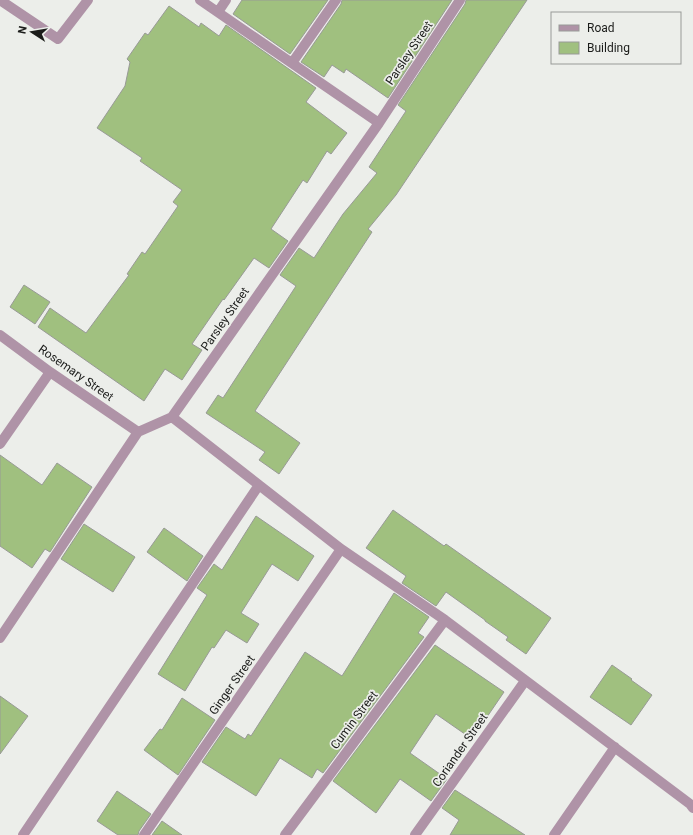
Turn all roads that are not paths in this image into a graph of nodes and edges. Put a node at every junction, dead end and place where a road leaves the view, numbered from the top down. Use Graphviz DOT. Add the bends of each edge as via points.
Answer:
graph roads {
  1 [pos="88,0"];
  2 [pos="200,0"];
  3 [pos="226,0"];
  4 [pos="336,0"];
  5 [pos="460,0"];
  6 [pos="3,2"];
  7 [pos="218,12"];
  8 [pos="292,63"];
  9 [pos="379,123"];
  10 [pos="0,335"];
  11 [pos="50,372"];
  12 [pos="172,417"];
  13 [pos="138,432"];
  14 [pos="0,444"];
  15 [pos="259,485"];
  16 [pos="341,549"];
  17 [pos="445,620"];
  18 [pos="0,638"];
  19 [pos="525,681"];
  20 [pos="615,747"];
  21 [pos="693,808"];
  22 [pos="28,834"];
  23 [pos="144,835"];
  24 [pos="285,835"];
  25 [pos="416,835"];
  26 [pos="554,835"];
  1 -- 6 [label="street" via="58,39"];
  2 -- 7 [label="street"];
  3 -- 7 [label="street"];
  4 -- 8 [label="street"];
  5 -- 9 [label="street, Parsley Street"];
  7 -- 8 [label="street"];
  8 -- 9 [label="street"];
  9 -- 12 [label="street, Parsley Street"];
  10 -- 11 [label="street, Rosemary Street"];
  11 -- 13 [label="street, Rosemary Street"];
  11 -- 14 [label="street"];
  12 -- 13 [label="street"];
  12 -- 15 [label="street"];
  13 -- 18 [label="street"];
  15 -- 16 [label="street"];
  15 -- 22 [label="street"];
  16 -- 17 [label="street"];
  16 -- 23 [label="street, Ginger Street"];
  17 -- 19 [label="street"];
  17 -- 24 [label="street, Cumin Street"];
  19 -- 20 [label="street"];
  19 -- 25 [label="street, Coriander Street"];
  20 -- 21 [label="street"];
  20 -- 26 [label="street"];
}
